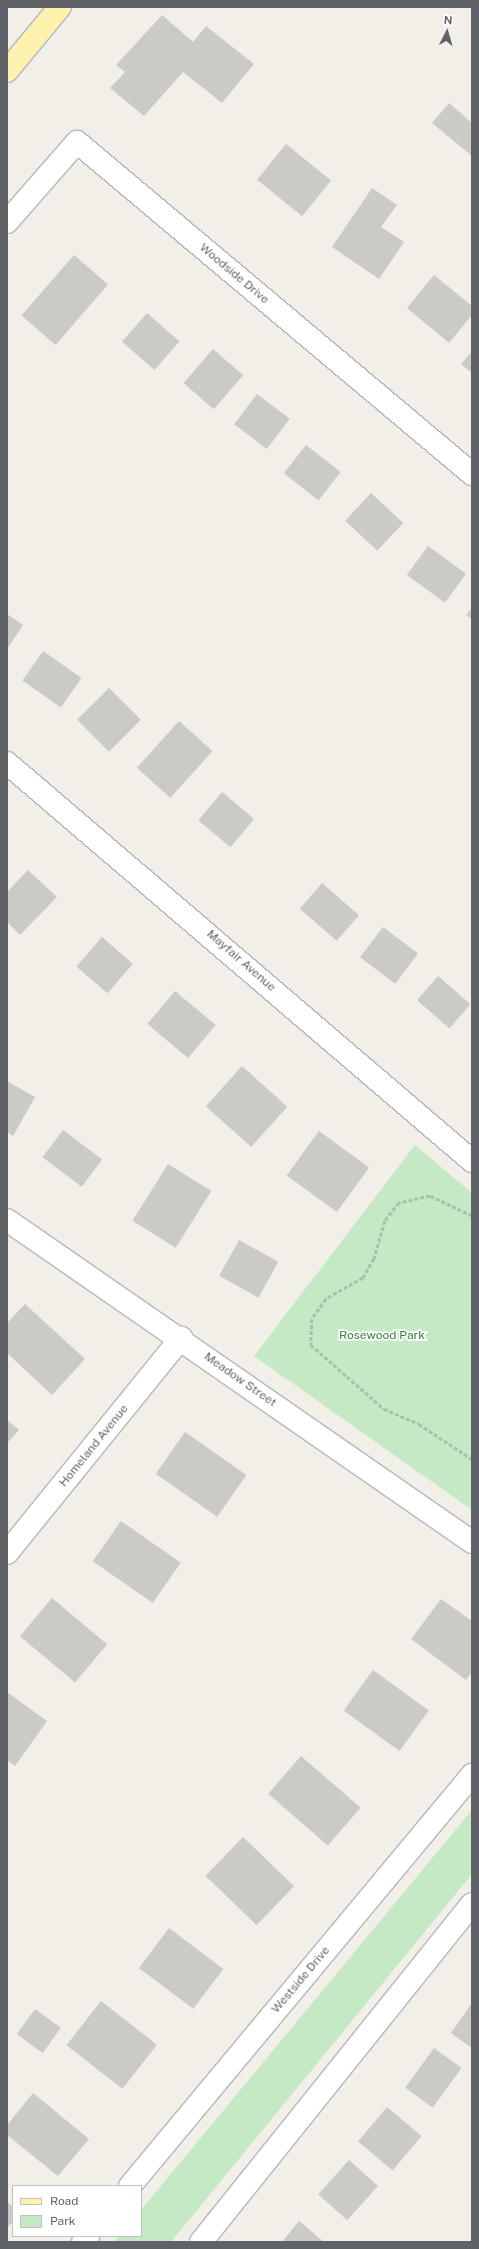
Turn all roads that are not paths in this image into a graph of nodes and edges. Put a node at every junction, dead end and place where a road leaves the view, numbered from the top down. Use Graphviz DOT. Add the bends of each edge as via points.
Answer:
graph roads {
  1 [pos="60,7"];
  2 [pos="7,71"];
  3 [pos="7,222"];
  4 [pos="472,474"];
  5 [pos="7,763"];
  6 [pos="472,1162"];
  7 [pos="7,1220"];
  8 [pos="181,1338"];
  9 [pos="472,1542"];
  10 [pos="7,1553"];
  11 [pos="472,1775"];
  12 [pos="472,1904"];
  13 [pos="131,2185"];
  14 [pos="201,2242"];
  1 -- 2 [label="main road"];
  3 -- 4 [label="street, Woodside Drive" via="77,142"];
  5 -- 6 [label="street, Mayfair Avenue"];
  7 -- 8 [label="street, Meadow Street"];
  8 -- 9 [label="street, Meadow Street"];
  8 -- 10 [label="street, Homeland Avenue"];
  11 -- 13 [label="street, Westside Drive"];
  12 -- 14 [label="street"];
}
